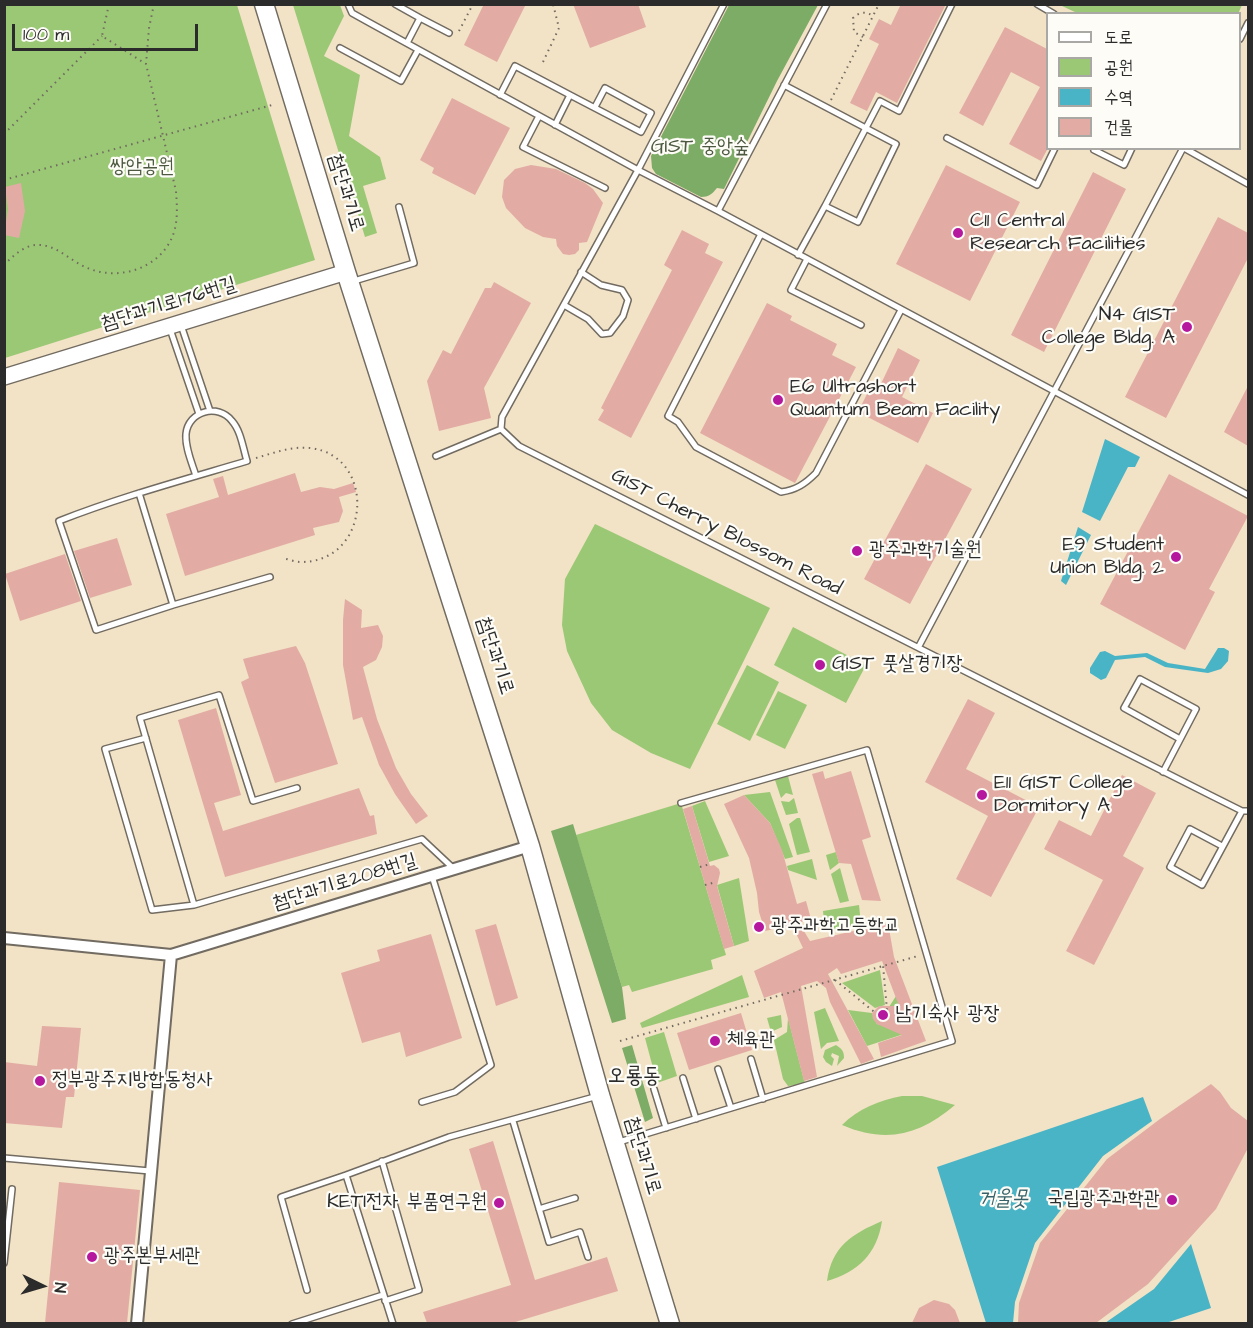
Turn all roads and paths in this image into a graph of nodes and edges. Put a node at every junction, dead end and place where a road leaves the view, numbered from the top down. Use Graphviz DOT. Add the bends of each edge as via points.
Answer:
graph roads {
  1 [pos="110,4"];
  2 [pos="154,4"];
  3 [pos="264,4"];
  4 [pos="348,4"];
  5 [pos="395,4"];
  6 [pos="473,4"];
  7 [pos="553,4"];
  8 [pos="724,4"];
  9 [pos="827,4"];
  10 [pos="879,4"];
  11 [pos="952,4"];
  12 [pos="873,16"];
  13 [pos="420,18"];
  14 [pos="448,33"];
  15 [pos="102,36"];
  16 [pos="862,37"];
  17 [pos="406,44"];
  18 [pos="340,48"];
  19 [pos="418,50"];
  20 [pos="543,62"];
  21 [pos="146,64"];
  22 [pos="784,86"];
  23 [pos="500,95"];
  24 [pos="570,95"];
  25 [pos="272,105"];
  26 [pos="595,107"];
  27 [pos="827,108"];
  28 [pos="539,116"];
  29 [pos="555,125"];
  30 [pos="865,129"];
  31 [pos="4,134"];
  32 [pos="163,136"];
  33 [pos="947,138"];
  34 [pos="1054,150"];
  35 [pos="1094,150"];
  36 [pos="1131,150"];
  37 [pos="1182,150"];
  38 [pos="1187,150"];
  39 [pos="638,170"];
  40 [pos="4,180"];
  41 [pos="1248,183"];
  42 [pos="604,188"];
  43 [pos="825,206"];
  44 [pos="399,207"];
  45 [pos="718,211"];
  46 [pos="761,234"];
  47 [pos="798,255"];
  48 [pos="807,259"];
  49 [pos="4,265"];
  50 [pos="581,272"];
  51 [pos="347,278"];
  52 [pos="564,305"];
  53 [pos="901,310"];
  54 [pos="175,326"];
  55 [pos="861,326"];
  56 [pos="4,377"];
  57 [pos="1054,391"];
  58 [pos="210,411"];
  59 [pos="199,414"];
  60 [pos="501,429"];
  61 [pos="436,456"];
  62 [pos="247,461"];
  63 [pos="196,476"];
  64 [pos="139,493"];
  65 [pos="1248,495"];
  66 [pos="282,558"];
  67 [pos="270,577"];
  68 [pos="173,605"];
  69 [pos="919,646"];
  70 [pos="146,738"];
  71 [pos="1180,738"];
  72 [pos="1163,772"];
  73 [pos="297,788"];
  74 [pos="681,803"];
  75 [pos="1245,811"];
  76 [pos="530,846"];
  77 [pos="1222,846"];
  78 [pos="710,864"];
  79 [pos="700,867"];
  80 [pos="454,869"];
  81 [pos="432,876"];
  82 [pos="716,882"];
  83 [pos="705,885"];
  84 [pos="194,904"];
  85 [pos="4,938"];
  86 [pos="926,953"];
  87 [pos="171,955"];
  88 [pos="883,966"];
  89 [pos="834,980"];
  90 [pos="620,1041"];
  91 [pos="751,1059"];
  92 [pos="718,1069"];
  93 [pos="683,1078"];
  94 [pos="654,1089"];
  95 [pos="600,1095"];
  96 [pos="763,1099"];
  97 [pos="422,1102"];
  98 [pos="731,1108"];
  99 [pos="696,1119"];
  100 [pos="513,1121"];
  101 [pos="666,1128"];
  102 [pos="614,1144"];
  103 [pos="4,1158"];
  104 [pos="382,1161"];
  105 [pos="152,1171"];
  106 [pos="346,1175"];
  107 [pos="12,1189"];
  108 [pos="575,1198"];
  109 [pos="539,1209"];
  110 [pos="588,1257"];
  111 [pos="4,1263"];
  112 [pos="308,1290"];
  113 [pos="384,1298"];
  114 [pos="136,1323"];
  115 [pos="292,1323"];
  116 [pos="393,1323"];
  117 [pos="670,1323"];
  1 -- 15 [label="path"];
  2 -- 21 [label="path"];
  3 -- 51 [label="main road, 첨단과기로"];
  4 -- 17 [label="lane" via="352,13"];
  5 -- 13 [label="lane"];
  6 -- 14 [label="path" via="456,36"];
  7 -- 20 [label="path" via="559,28"];
  8 -- 39 [label="lane"];
  9 -- 22 [label="lane"];
  10 -- 12 [label="path"];
  11 -- 30 [label="lane" via="899,111 880,101"];
  12 -- 16 [label="path"];
  12 -- 16 [label="path" via="863,12 853,18 854,32"];
  13 -- 14 [label="lane"];
  13 -- 17 [label="lane"];
  15 -- 21 [label="path"];
  15 -- 31 [label="path"];
  16 -- 27 [label="path"];
  17 -- 19 [label="lane"];
  18 -- 19 [label="lane" via="401,81"];
  19 -- 23 [label="lane"];
  21 -- 32 [label="path"];
  22 -- 27 [label="lane"];
  22 -- 45 [label="lane"];
  23 -- 24 [label="lane" via="515,66"];
  23 -- 28 [label="lane"];
  24 -- 26 [label="lane"];
  24 -- 29 [label="lane"];
  25 -- 32 [label="path"];
  26 -- 26 [label="lane" via="641,132 651,113 604,88"];
  27 -- 30 [label="lane"];
  28 -- 29 [label="lane"];
  28 -- 42 [label="lane" via="523,147"];
  29 -- 39 [label="lane"];
  30 -- 43 [label="lane"];
  30 -- 43 [label="lane" via="896,144 858,222"];
  32 -- 40 [label="path"];
  32 -- 49 [label="path" via="178,212 165,251 150,264 132,272 101,272 41,245 21,250"];
  33 -- 34 [label="lane" via="1037,185"];
  35 -- 36 [label="lane" via="1124,165"];
  37 -- 57 [label="lane"];
  38 -- 41 [label="lane"];
  39 -- 45 [label="lane"];
  39 -- 50 [label="lane"];
  43 -- 47 [label="lane"];
  44 -- 51 [label="lane" via="414,263"];
  45 -- 46 [label="lane"];
  46 -- 47 [label="lane"];
  46 -- 53 [label="lane" via="668,416 678,422 696,447 781,492 805,484 816,473"];
  47 -- 48 [label="lane"];
  48 -- 53 [label="lane"];
  48 -- 55 [label="lane" via="791,290"];
  50 -- 52 [label="lane"];
  50 -- 52 [label="lane" via="601,285 622,290 628,300 623,316 610,333 602,334"];
  51 -- 54 [label="street, 첨단과기로176번길"];
  51 -- 76 [label="main road, 첨단과기로"];
  52 -- 60 [label="lane" via="502,417"];
  53 -- 57 [label="lane"];
  54 -- 56 [label="street, 첨단과기로176번길"];
  54 -- 58 [label="lane"];
  54 -- 59 [label="lane"];
  57 -- 65 [label="lane"];
  57 -- 69 [label="lane"];
  58 -- 59 [label="lane"];
  58 -- 62 [label="lane" via="224,413 231,419"];
  59 -- 63 [label="lane" via="186,436"];
  60 -- 61 [label="lane"];
  60 -- 69 [label="lane, GIST Cherry Blossom Road" via="519,446"];
  62 -- 63 [label="lane"];
  62 -- 66 [label="path" via="294,447 313,448 331,455 345,467 355,484 357,520 348,538 319,559 300,562"];
  63 -- 64 [label="lane"];
  64 -- 68 [label="lane"];
  64 -- 68 [label="lane" via="58,520 96,630"];
  67 -- 68 [label="lane"];
  69 -- 72 [label="lane, GIST Cherry Blossom Road"];
  70 -- 73 [label="lane" via="140,718 219,695 253,801"];
  70 -- 84 [label="lane"];
  70 -- 84 [label="lane" via="105,749 108,761 152,910"];
  71 -- 71 [label="lane" via="1196,708 1140,679 1124,708"];
  71 -- 72 [label="lane"];
  72 -- 75 [label="lane, GIST Cherry Blossom Road"];
  74 -- 86 [label="lane" via="867,750"];
  75 -- 77 [label="lane"];
  76 -- 80 [label="street, 첨단과기로208번길"];
  76 -- 95 [label="main road, 첨단과기로"];
  77 -- 77 [label="lane" via="1202,885 1170,867 1190,829"];
  78 -- 79 [label="path"];
  80 -- 81 [label="street, 첨단과기로208번길"];
  80 -- 84 [label="lane" via="422,839"];
  81 -- 87 [label="street, 첨단과기로208번길"];
  81 -- 97 [label="lane" via="491,1065 455,1092"];
  82 -- 83 [label="path"];
  85 -- 87 [label="street, 첨단과기로208번길"];
  86 -- 88 [label="path"];
  86 -- 96 [label="lane" via="952,1041"];
  87 -- 105 [label="street"];
  88 -- 89 [label="path"];
  88 -- 89 [label="path" via="887,1010 878,1015"];
  89 -- 90 [label="path"];
  91 -- 96 [label="lane"];
  92 -- 98 [label="lane"];
  93 -- 99 [label="lane"];
  94 -- 101 [label="lane"];
  95 -- 100 [label="lane"];
  95 -- 102 [label="main road, 첨단과기로"];
  96 -- 98 [label="lane"];
  98 -- 99 [label="lane"];
  99 -- 101 [label="lane"];
  100 -- 104 [label="lane" via="449,1137"];
  100 -- 109 [label="lane"];
  101 -- 102 [label="lane"];
  102 -- 117 [label="main road, 첨단과기로"];
  103 -- 105 [label="lane"];
  104 -- 106 [label="lane"];
  104 -- 113 [label="lane" via="419,1290"];
  105 -- 114 [label="street"];
  106 -- 112 [label="lane" via="281,1197"];
  106 -- 113 [label="lane"];
  107 -- 111 [label="lane"];
  108 -- 109 [label="lane"];
  109 -- 110 [label="lane" via="549,1242 580,1232"];
  113 -- 115 [label="lane"];
  113 -- 116 [label="lane"];
}
